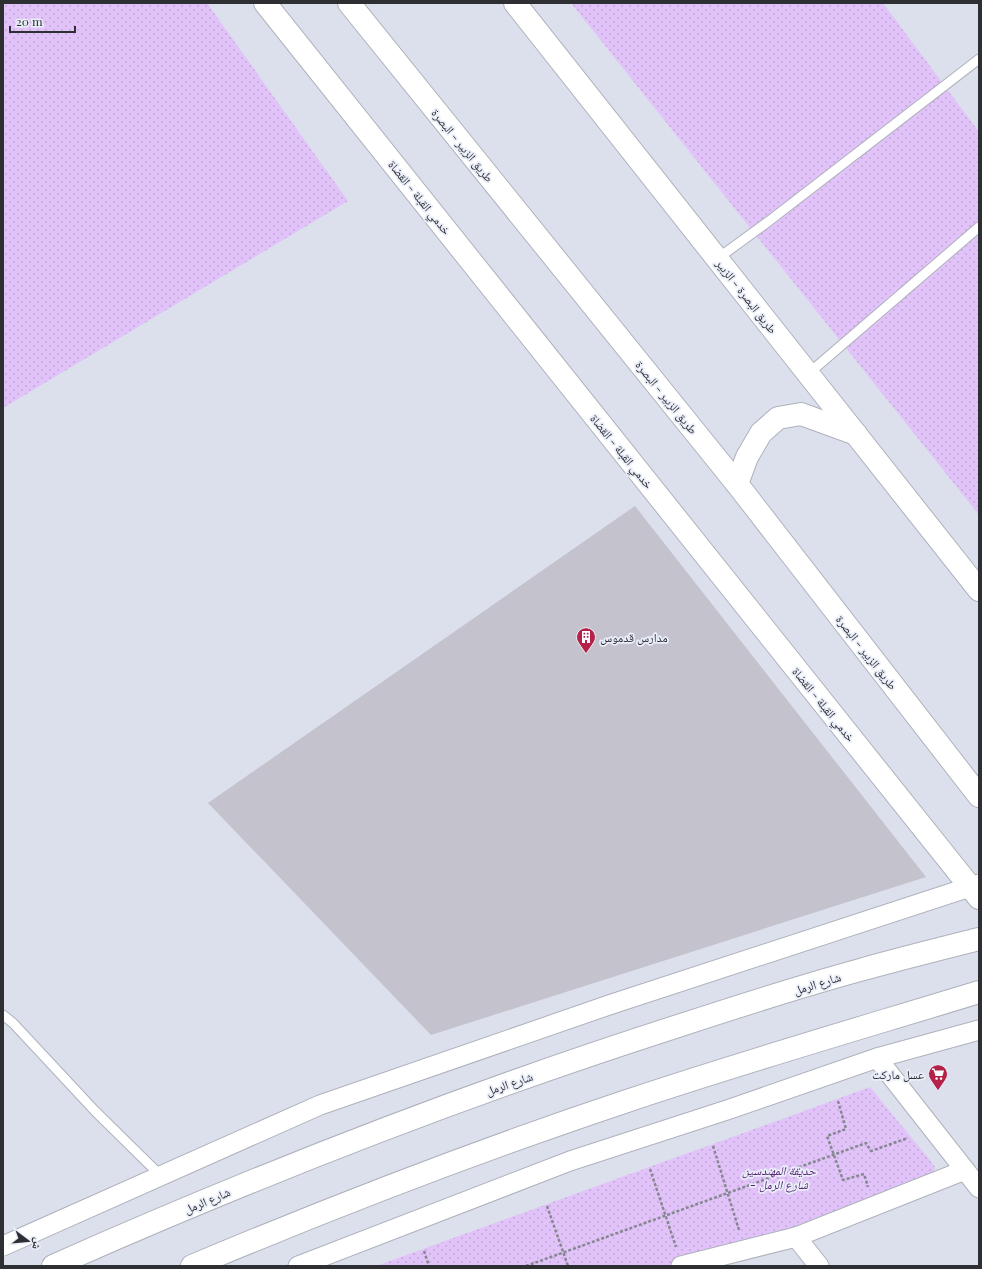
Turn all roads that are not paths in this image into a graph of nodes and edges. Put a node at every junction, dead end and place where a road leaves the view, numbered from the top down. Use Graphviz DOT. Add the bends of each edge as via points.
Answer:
graph roads {
  1 [pos="265,3"];
  2 [pos="349,3"];
  3 [pos="515,3"];
  4 [pos="979,59"];
  5 [pos="979,227"];
  6 [pos="717,259"];
  7 [pos="808,374"];
  8 [pos="856,434"];
  9 [pos="737,484"];
  10 [pos="979,590"];
  11 [pos="979,796"];
  12 [pos="976,890"];
  13 [pos="979,939"];
  14 [pos="979,992"];
  15 [pos="3,1015"];
  16 [pos="979,1030"];
  17 [pos="877,1058"];
  18 [pos="964,1170"];
  19 [pos="161,1176"];
  20 [pos="979,1188"];
  21 [pos="796,1238"];
  22 [pos="3,1246"];
  23 [pos="679,1260"];
  24 [pos="52,1266"];
  25 [pos="192,1266"];
  26 [pos="298,1266"];
  27 [pos="819,1266"];
  1 -- 12 [label="main road, خدمي القبلة - القضاة"];
  2 -- 9 [label="main road, طريق الزبير - البصرة"];
  3 -- 6 [label="main road, طريق البصرة - الزبير"];
  4 -- 6 [label="lane"];
  5 -- 7 [label="lane"];
  6 -- 7 [label="main road, طريق البصرة - الزبير"];
  7 -- 8 [label="main road, طريق البصرة - الزبير"];
  8 -- 9 [label="main road" via="801,414 778,418 761,433 747,457"];
  8 -- 10 [label="main road, طريق البصرة - الزبير"];
  9 -- 11 [label="main road, طريق الزبير - البصرة"];
  12 -- 19 [label="street" via="612,1004 320,1105"];
  13 -- 24 [label="main road, شارع الرمل" via="858,971 733,1009 485,1092 242,1185"];
  14 -- 25 [label="main road" via="604,1109 382,1189"];
  15 -- 19 [label="lane"];
  16 -- 17 [label="street"];
  17 -- 18 [label="street"];
  17 -- 26 [label="street" via="730,1110 570,1161"];
  18 -- 20 [label="street"];
  18 -- 21 [label="street"];
  19 -- 22 [label="street"];
  21 -- 23 [label="street"];
  21 -- 27 [label="street"];
}
